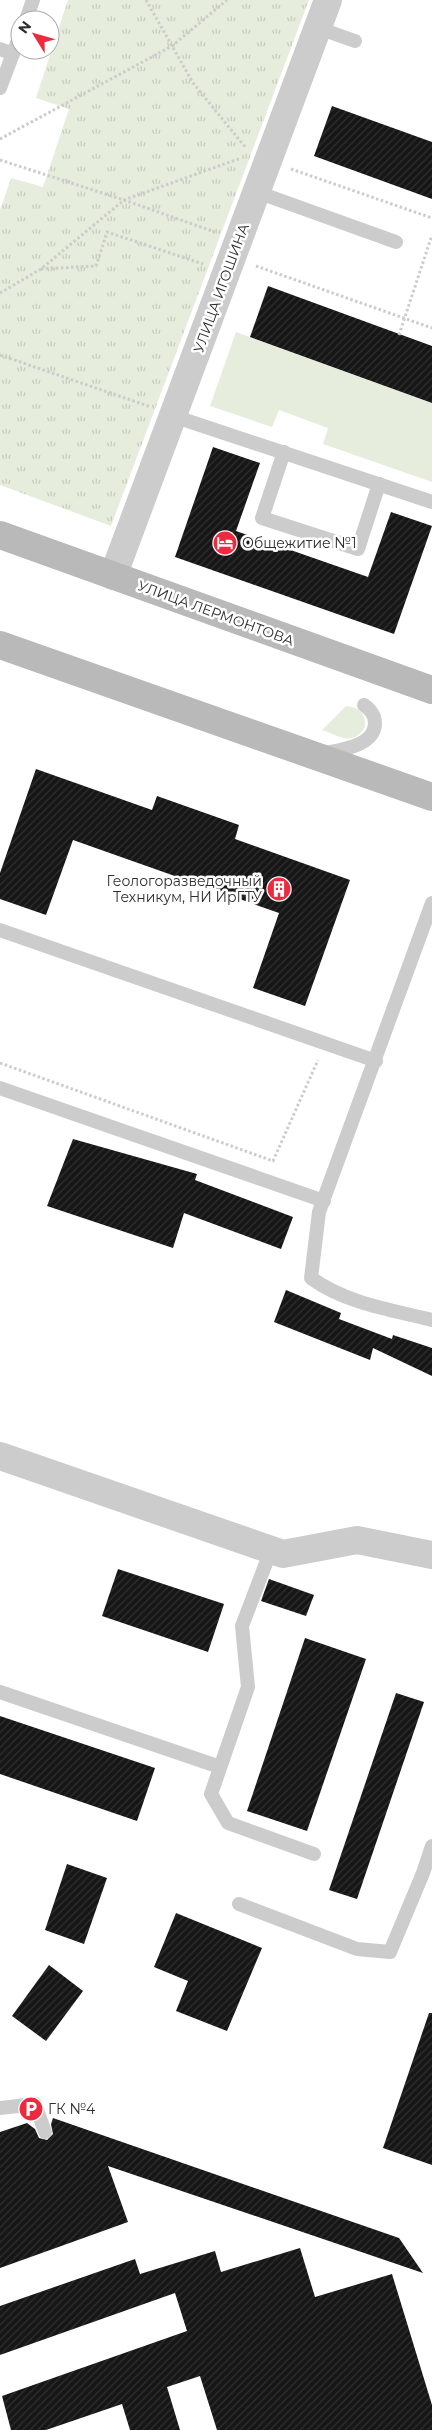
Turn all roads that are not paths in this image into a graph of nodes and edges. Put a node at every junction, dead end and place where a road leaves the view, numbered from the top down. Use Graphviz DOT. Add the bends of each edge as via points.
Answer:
graph roads {
  1 [pos="328,0"];
  2 [pos="318,28"];
  3 [pos="355,40"];
  4 [pos="6,51"];
  5 [pos="0,88"];
  6 [pos="257,192"];
  7 [pos="396,242"];
  8 [pos="166,413"];
  9 [pos="284,452"];
  10 [pos="379,484"];
  11 [pos="432,502"];
  12 [pos="0,535"];
  13 [pos="113,576"];
  14 [pos="0,645"];
  15 [pos="432,690"];
  16 [pos="364,705"];
  17 [pos="315,756"];
  18 [pos="432,797"];
  19 [pos="432,903"];
  20 [pos="0,930"];
  21 [pos="376,1061"];
  22 [pos="0,1088"];
  23 [pos="324,1201"];
  24 [pos="432,1320"];
  25 [pos="0,1456"];
  26 [pos="271,1550"];
  27 [pos="432,1555"];
  28 [pos="0,1692"];
  29 [pos="220,1767"];
  30 [pos="432,1846"];
  31 [pos="314,1854"];
  32 [pos="428,1877"];
  33 [pos="239,1904"];
  34 [pos="0,2108"];
  35 [pos="45,2132"];
  1 -- 2 [label="street, УЛИЦА ИГОШИНА"];
  2 -- 3 [label="lane"];
  2 -- 6 [label="street, УЛИЦА ИГОШИНА"];
  4 -- 5 [label="lane"];
  6 -- 7 [label="lane"];
  6 -- 8 [label="street, УЛИЦА ИГОШИНА"];
  8 -- 9 [label="lane"];
  8 -- 13 [label="street, УЛИЦА ИГОШИНА"];
  9 -- 10 [label="lane"];
  9 -- 10 [label="lane" via="262,518 358,549"];
  10 -- 11 [label="lane"];
  12 -- 13 [label="main road, УЛИЦА ЛЕРМОНТОВА"];
  13 -- 15 [label="main road, УЛИЦА ЛЕРМОНТОВА"];
  14 -- 17 [label="main road"];
  16 -- 17 [label="lane" via="375,718 375,729 370,738 361,744"];
  17 -- 18 [label="main road"];
  19 -- 21 [label="lane"];
  20 -- 21 [label="lane"];
  21 -- 23 [label="lane"];
  22 -- 23 [label="lane"];
  23 -- 24 [label="lane" via="319,1212 311,1278 356,1300"];
  25 -- 26 [label="street"];
  26 -- 27 [label="street" via="283,1554 357,1540"];
  26 -- 29 [label="lane" via="242,1626 248,1687"];
  28 -- 29 [label="lane"];
  29 -- 31 [label="lane" via="211,1794 228,1823"];
  30 -- 32 [label="lane"];
  32 -- 33 [label="lane" via="390,1952 357,1949"];
  34 -- 35 [label="lane" via="35,2104"];
}
